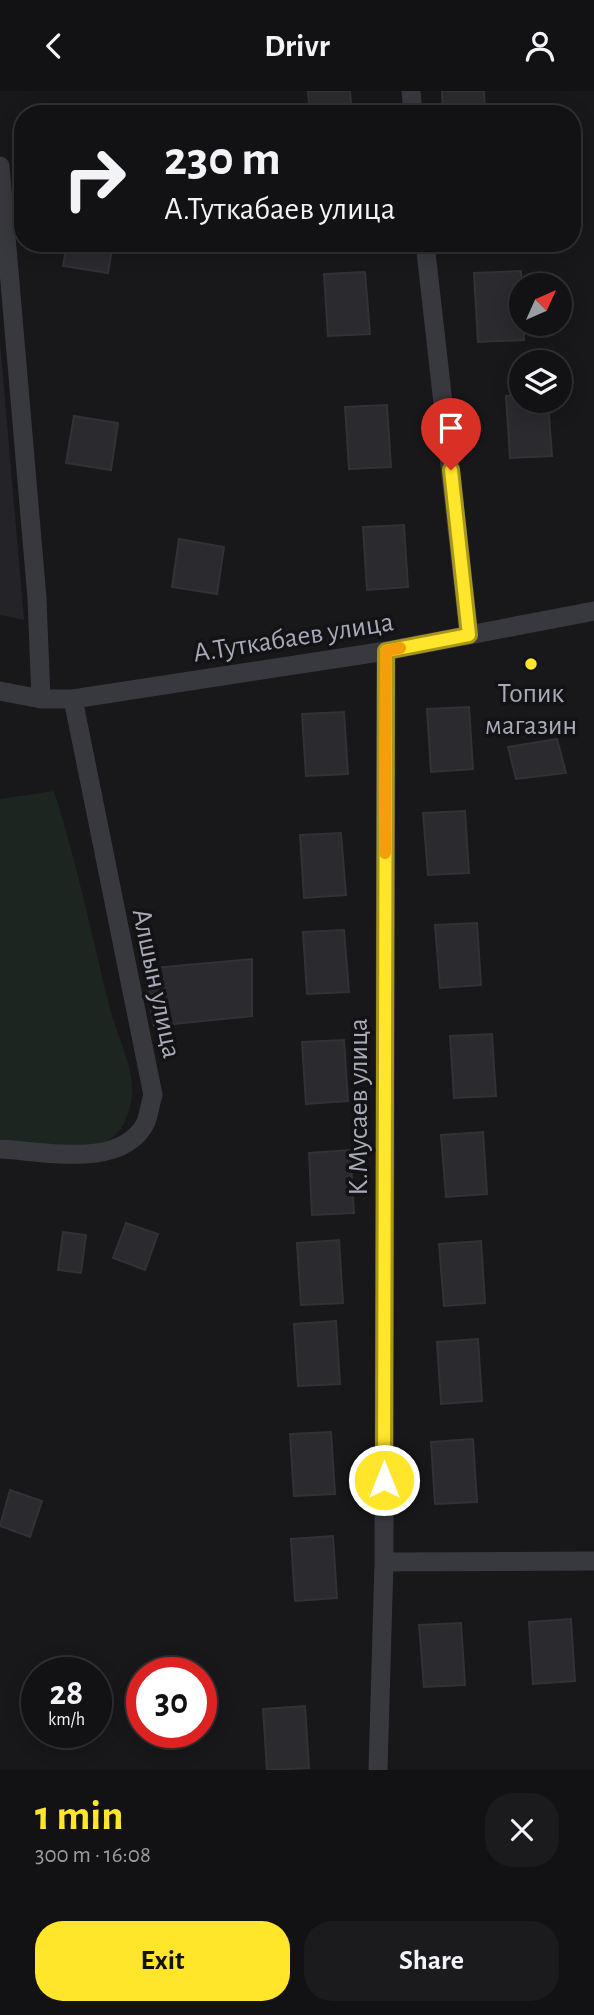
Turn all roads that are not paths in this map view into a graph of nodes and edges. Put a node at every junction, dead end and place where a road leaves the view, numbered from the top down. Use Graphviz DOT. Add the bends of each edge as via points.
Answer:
graph roads {
  1 [pos="0,166"];
  2 [pos="426,252"];
  3 [pos="594,611"];
  4 [pos="469,635"];
  5 [pos="386,651"];
  6 [pos="0,691"];
  7 [pos="41,699"];
  8 [pos="74,699"];
  9 [pos="0,1149"];
  10 [pos="594,1561"];
  11 [pos="384,1563"];
  12 [pos="378,1770"];
  1 -- 7 [label="street" via="37,598"];
  2 -- 4 [label="street"];
  3 -- 4 [label="street, А.Туткабаев улица"];
  4 -- 5 [label="street, А.Туткабаев улица"];
  5 -- 8 [label="street, А.Туткабаев улица"];
  5 -- 11 [label="street, К.Мусаев улица"];
  6 -- 7 [label="street, А.Туткабаев улица"];
  7 -- 8 [label="street, А.Туткабаев улица"];
  8 -- 9 [label="street, Алшын улица" via="153,1095 145,1123 126,1145 102,1155"];
  10 -- 11 [label="street"];
  11 -- 12 [label="street, К.Мусаев улица"];
}
